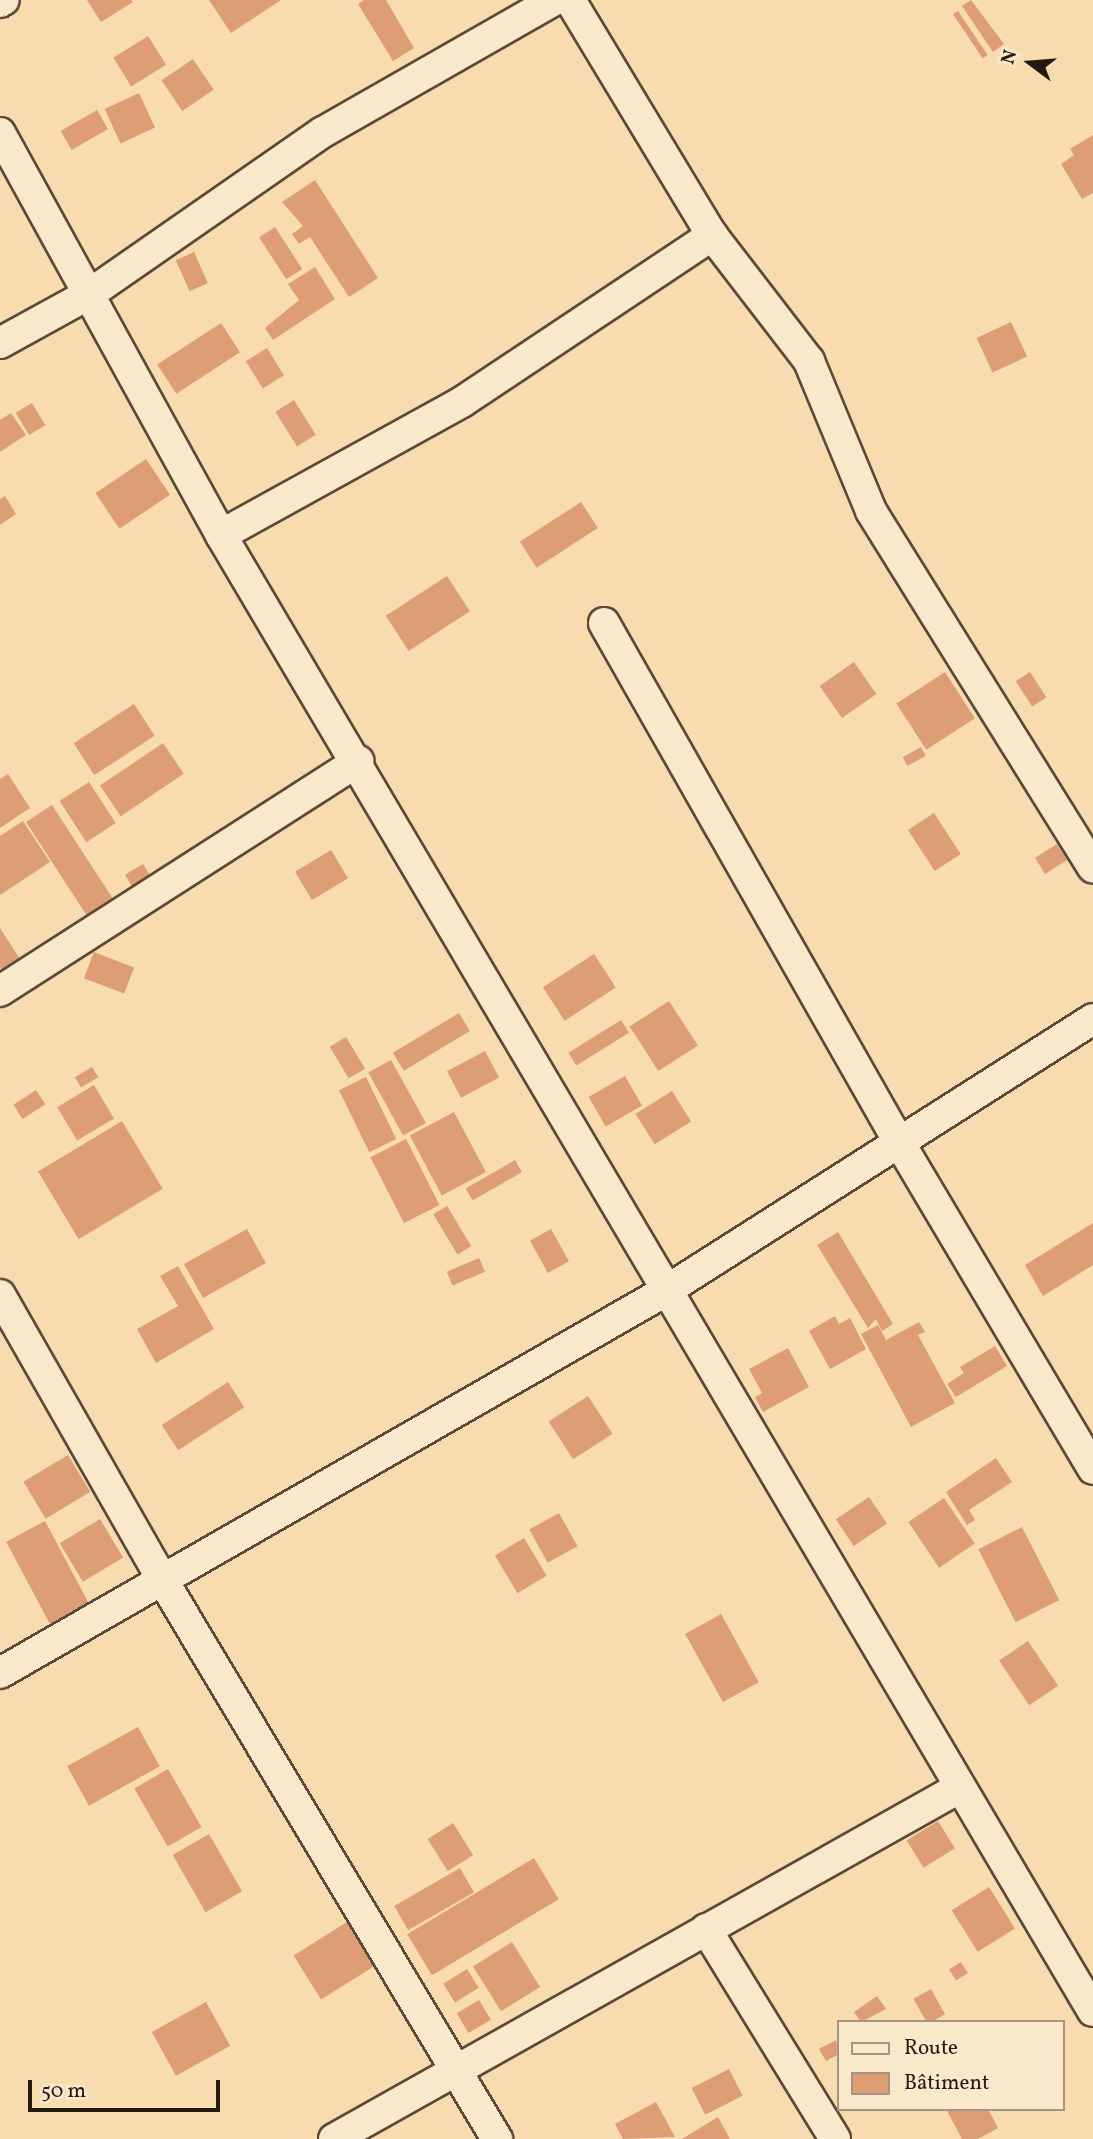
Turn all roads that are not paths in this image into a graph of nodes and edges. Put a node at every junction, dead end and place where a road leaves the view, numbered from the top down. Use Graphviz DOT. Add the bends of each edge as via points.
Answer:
graph roads {
  1 [pos="554,0"];
  2 [pos="570,0"];
  3 [pos="0,133"];
  4 [pos="712,235"];
  5 [pos="91,293"];
  6 [pos="0,343"];
  7 [pos="221,535"];
  8 [pos="604,623"];
  9 [pos="358,761"];
  10 [pos="1093,868"];
  11 [pos="0,992"];
  12 [pos="1093,1019"];
  13 [pos="899,1142"];
  14 [pos="664,1292"];
  15 [pos="0,1295"];
  16 [pos="1093,1469"];
  17 [pos="162,1579"];
  18 [pos="0,1673"];
  19 [pos="959,1788"];
  20 [pos="706,1929"];
  21 [pos="1093,2011"];
  22 [pos="457,2067"];
  23 [pos="334,2139"];
  24 [pos="497,2139"];
  25 [pos="835,2139"];
  1 -- 5 [label="street" via="323,132"];
  2 -- 4 [label="street"];
  3 -- 5 [label="street"];
  4 -- 7 [label="street" via="461,402"];
  4 -- 10 [label="street" via="809,361 871,511"];
  5 -- 6 [label="street"];
  5 -- 7 [label="street"];
  7 -- 9 [label="street"];
  8 -- 13 [label="street"];
  9 -- 11 [label="street"];
  9 -- 14 [label="street"];
  12 -- 13 [label="street"];
  13 -- 14 [label="street"];
  13 -- 16 [label="street"];
  14 -- 17 [label="street"];
  14 -- 19 [label="street"];
  15 -- 17 [label="street"];
  17 -- 18 [label="street"];
  17 -- 22 [label="street"];
  19 -- 20 [label="street"];
  19 -- 21 [label="street"];
  20 -- 22 [label="street"];
  20 -- 25 [label="street"];
  22 -- 23 [label="street"];
  22 -- 24 [label="street"];
}
